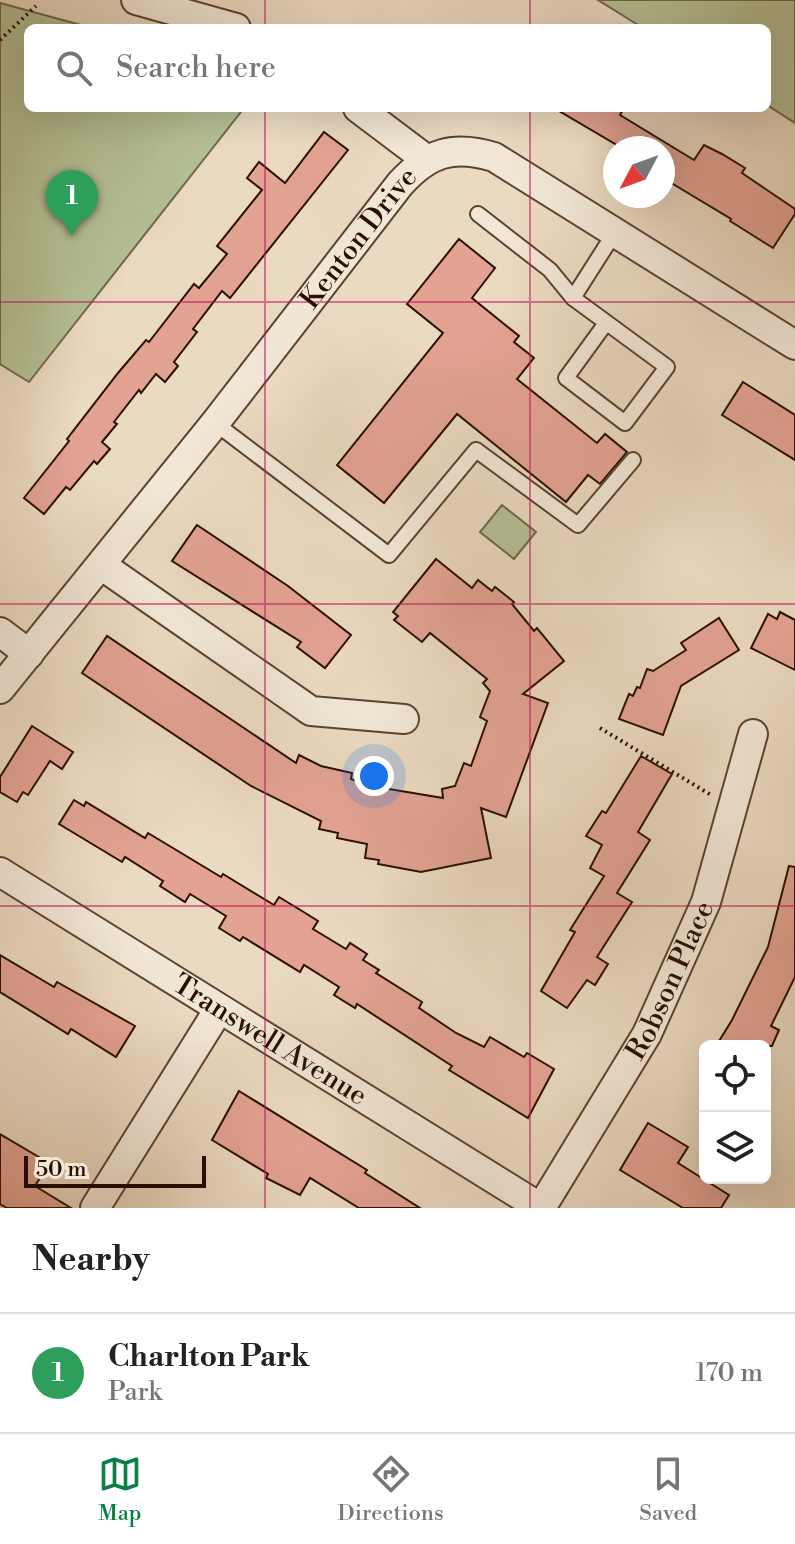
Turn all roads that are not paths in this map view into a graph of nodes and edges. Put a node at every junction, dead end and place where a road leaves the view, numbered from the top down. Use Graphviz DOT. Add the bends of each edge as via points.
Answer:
graph roads {
  1 [pos="136,0"];
  2 [pos="222,24"];
  3 [pos="363,112"];
  4 [pos="427,160"];
  5 [pos="478,214"];
  6 [pos="615,232"];
  7 [pos="573,298"];
  8 [pos="606,323"];
  9 [pos="795,345"];
  10 [pos="215,423"];
  11 [pos="633,460"];
  12 [pos="101,565"];
  13 [pos="0,632"];
  14 [pos="29,654"];
  15 [pos="0,689"];
  16 [pos="404,719"];
  17 [pos="753,734"];
  18 [pos="0,872"];
  19 [pos="219,1009"];
  20 [pos="95,1208"];
  21 [pos="541,1208"];
  1 -- 2 [label="street"];
  3 -- 4 [label="street"];
  4 -- 6 [label="street, Kenton Drive" via="449,151 494,157"];
  4 -- 10 [label="street, Kenton Drive" via="400,184"];
  5 -- 7 [label="lane" via="550,270"];
  6 -- 7 [label="lane"];
  6 -- 9 [label="street, Kenton Drive"];
  7 -- 8 [label="lane"];
  8 -- 8 [label="lane" via="667,367 625,423 566,378"];
  10 -- 11 [label="lane" via="389,555 476,450 578,525"];
  10 -- 12 [label="street, Kenton Drive"];
  12 -- 14 [label="street, Kenton Drive"];
  12 -- 16 [label="street" via="311,711"];
  13 -- 14 [label="street"];
  14 -- 15 [label="street"];
  17 -- 21 [label="street, Robson Place" via="706,902 647,1034"];
  18 -- 19 [label="street, Transwell Avenue"];
  19 -- 20 [label="street"];
  19 -- 21 [label="street, Transwell Avenue"];
}
